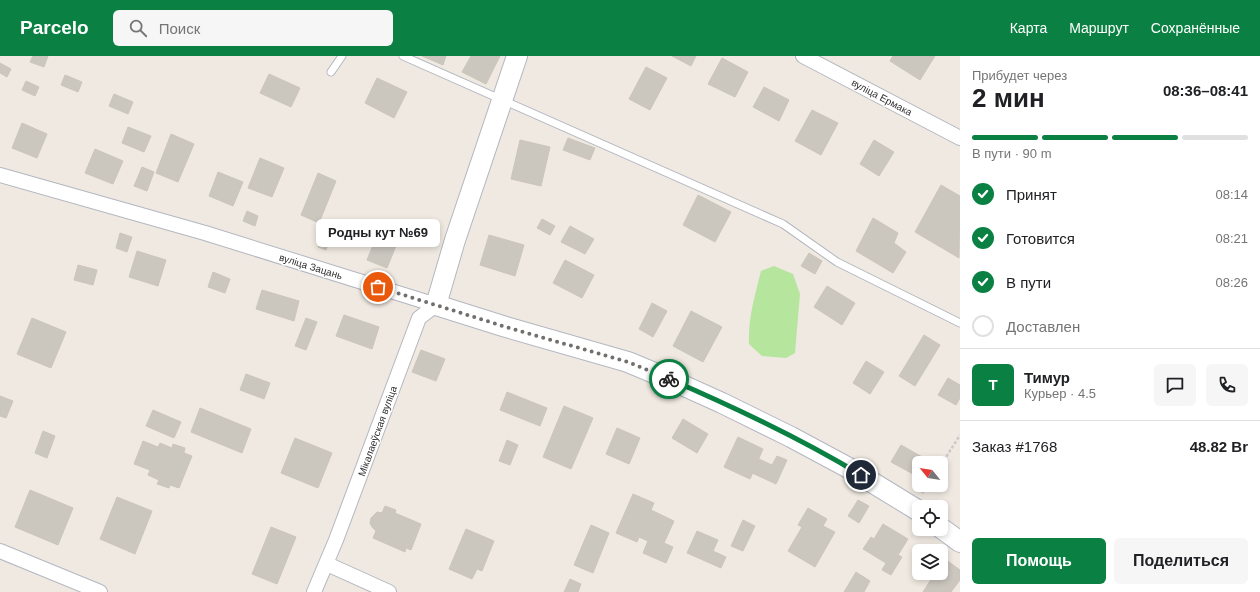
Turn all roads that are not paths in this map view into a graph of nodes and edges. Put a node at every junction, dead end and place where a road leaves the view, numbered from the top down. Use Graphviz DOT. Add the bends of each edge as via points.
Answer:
graph roads {
  1 [pos="342,56"];
  2 [pos="403,56"];
  3 [pos="517,56"];
  4 [pos="803,56"];
  5 [pos="331,72"];
  6 [pos="503,100"];
  7 [pos="960,137"];
  8 [pos="0,175"];
  9 [pos="436,305"];
  10 [pos="960,323"];
  11 [pos="912,507"];
  12 [pos="948,533"];
  13 [pos="960,542"];
  14 [pos="0,551"];
  15 [pos="327,564"];
  16 [pos="100,592"];
  17 [pos="314,592"];
  18 [pos="389,592"];
  1 -- 5 [label="lane"];
  2 -- 6 [label="lane"];
  3 -- 6 [label="street"];
  4 -- 7 [label="street, вуліца Ермака"];
  6 -- 9 [label="street" via="455,240"];
  6 -- 10 [label="lane" via="783,224 837,262"];
  8 -- 9 [label="street, вуліца Зацань" via="205,232"];
  9 -- 11 [label="street, вуліца Зацань" via="628,362 671,380 791,437"];
  9 -- 15 [label="street, Мікалаеўская вуліца" via="419,318"];
  12 -- 13 [label="street"];
  14 -- 16 [label="street"];
  15 -- 17 [label="street, Мікалаеўская вуліца"];
  15 -- 18 [label="street"];
}
